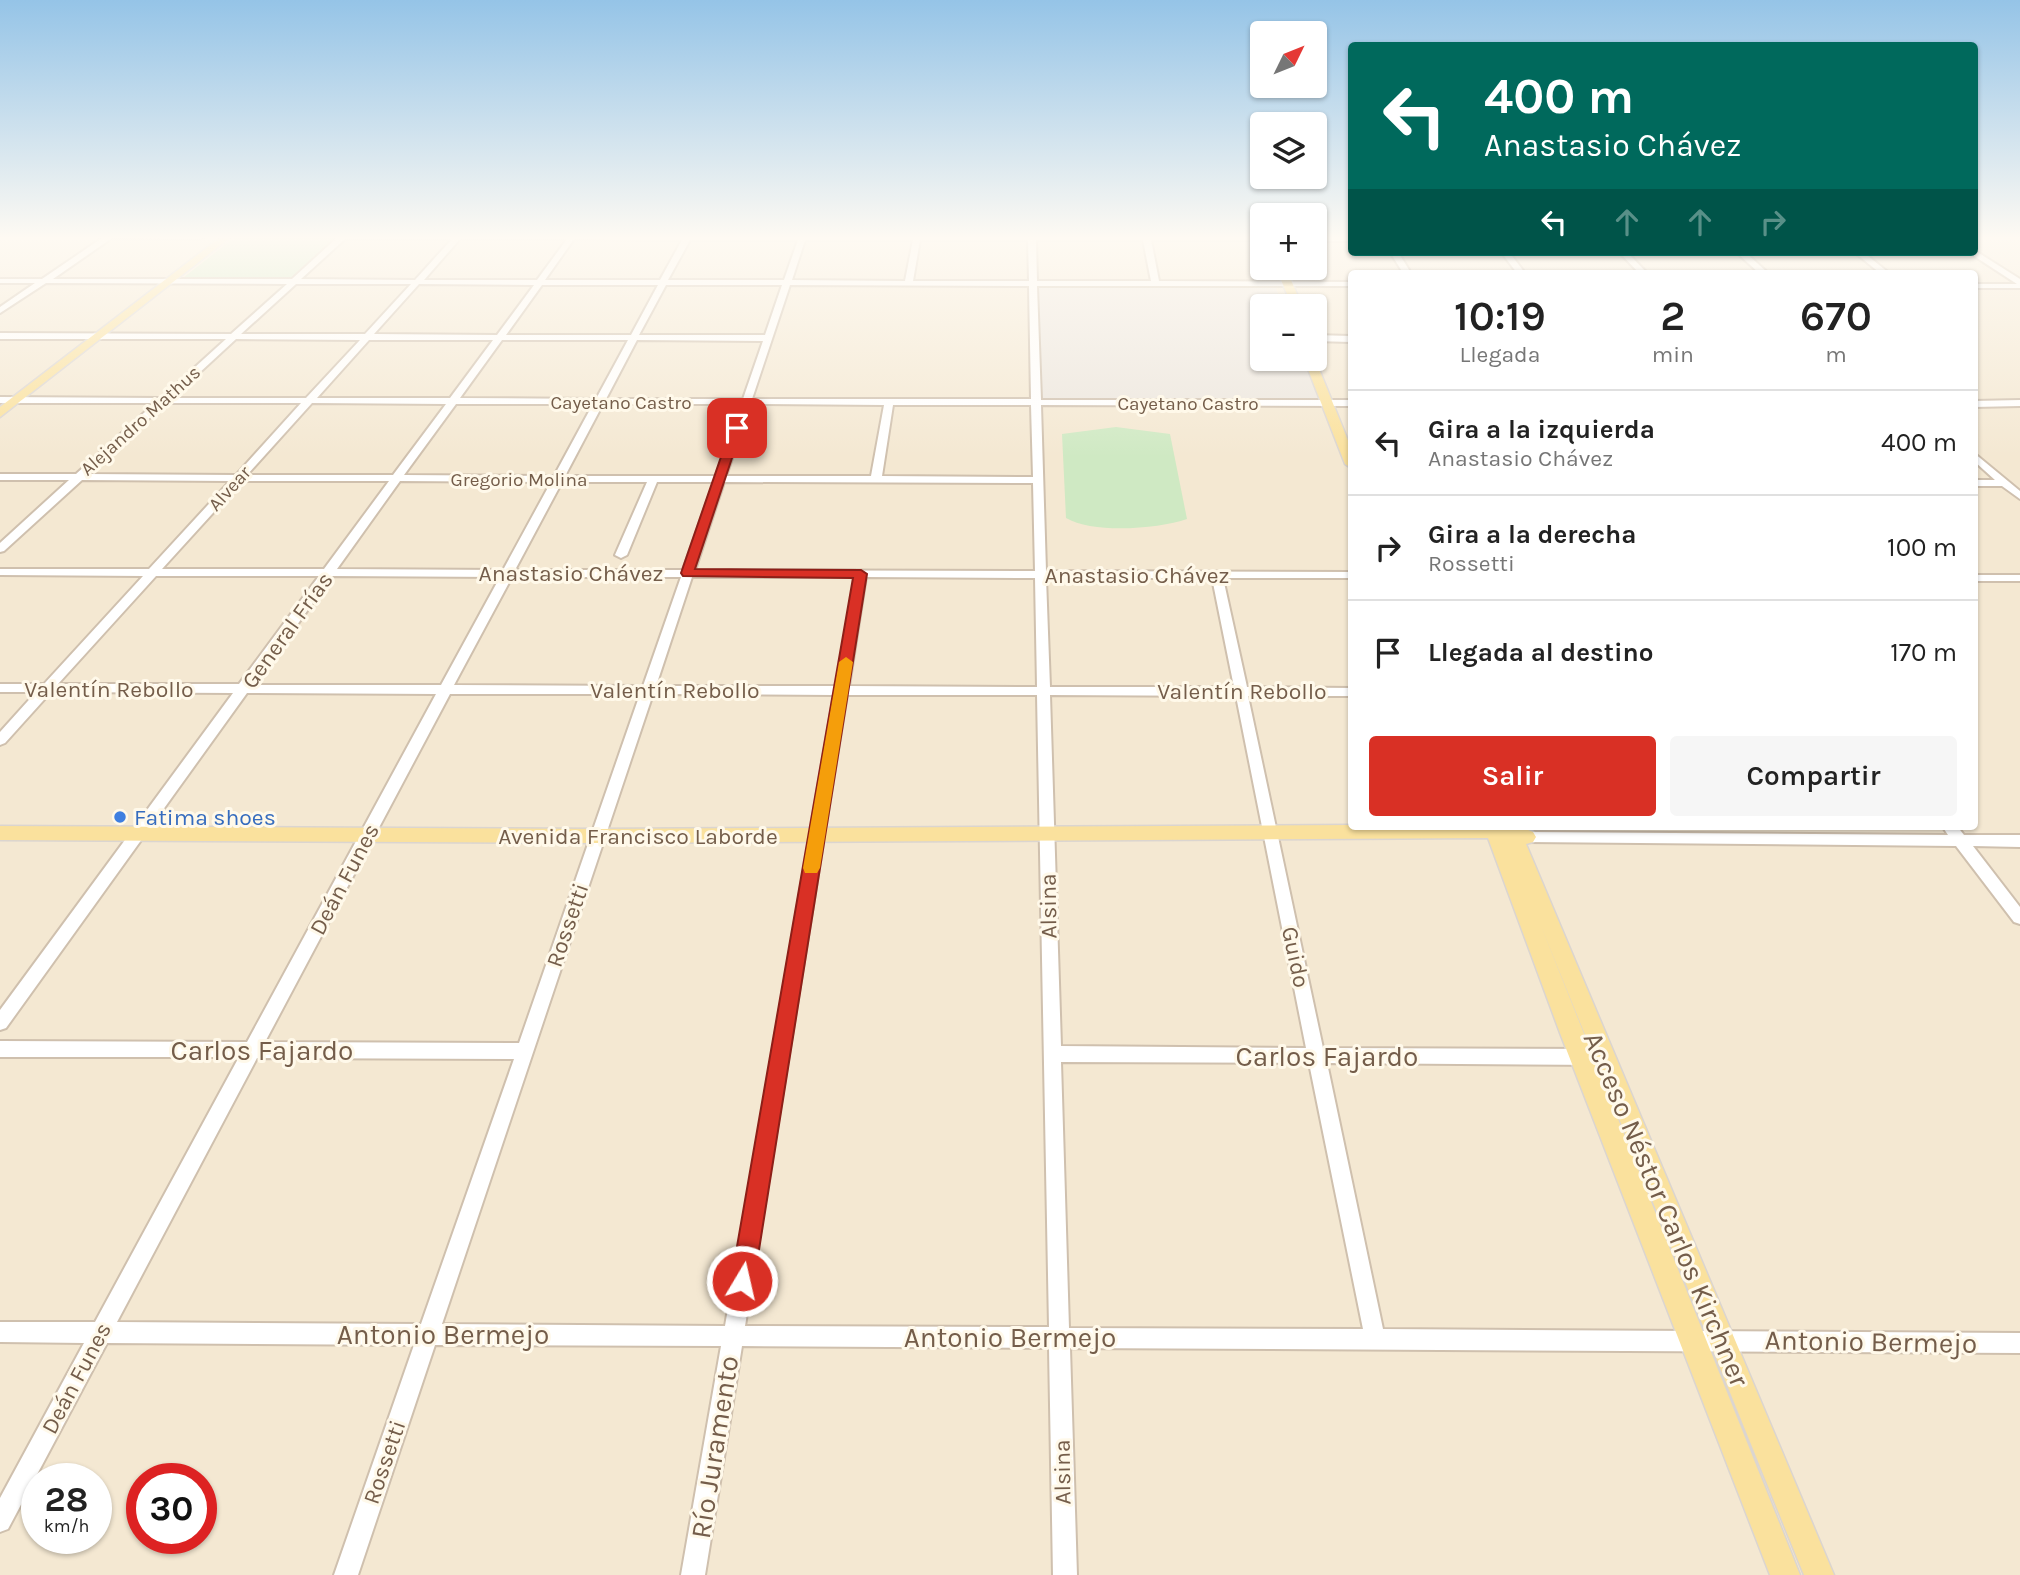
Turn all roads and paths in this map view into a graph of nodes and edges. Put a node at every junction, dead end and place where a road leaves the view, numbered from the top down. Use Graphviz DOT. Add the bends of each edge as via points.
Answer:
graph roads {
  1 [pos="124,310"];
  2 [pos="130,310"];
  3 [pos="262,310"];
  4 [pos="392,310"];
  5 [pos="520,310"];
  6 [pos="648,310"];
  7 [pos="777,310"];
  8 [pos="1034,310"];
  9 [pos="0,336"];
  10 [pos="86,336"];
  11 [pos="99,336"];
  12 [pos="233,336"];
  13 [pos="367,337"];
  14 [pos="500,337"];
  15 [pos="633,337"];
  16 [pos="767,338"];
  17 [pos="1327,338"];
  18 [pos="1348,339"];
  19 [pos="1315,371"];
  20 [pos="1321,371"];
  21 [pos="16,400"];
  22 [pos="162,400"];
  23 [pos="1,401"];
  24 [pos="308,401"];
  25 [pos="453,401"];
  26 [pos="599,402"];
  27 [pos="746,402"];
  28 [pos="889,402"];
  29 [pos="1036,403"];
  30 [pos="1332,403"];
  31 [pos="1348,403"];
  32 [pos="2020,403"];
  33 [pos="1978,404"];
  34 [pos="0,413"];
  35 [pos="1348,432"];
  36 [pos="1348,454"];
  37 [pos="1978,460"];
  38 [pos="0,477"];
  39 [pos="77,477"];
  40 [pos="239,478"];
  41 [pos="397,478"];
  42 [pos="558,479"];
  43 [pos="653,479"];
  44 [pos="719,479"];
  45 [pos="876,480"];
  46 [pos="1038,480"];
  47 [pos="1978,483"];
  48 [pos="2004,483"];
  49 [pos="2020,496"];
  50 [pos="0,549"];
  51 [pos="621,555"];
  52 [pos="0,572"];
  53 [pos="153,572"];
  54 [pos="329,572"];
  55 [pos="508,573"];
  56 [pos="687,573"];
  57 [pos="861,574"];
  58 [pos="1040,575"];
  59 [pos="1217,575"];
  60 [pos="1348,575"];
  61 [pos="1978,578"];
  62 [pos="2020,578"];
  63 [pos="0,688"];
  64 [pos="47,688"];
  65 [pos="243,689"];
  66 [pos="445,690"];
  67 [pos="647,690"];
  68 [pos="841,691"];
  69 [pos="1043,691"];
  70 [pos="1242,691"];
  71 [pos="1348,692"];
  72 [pos="0,740"];
  73 [pos="1952,830"];
  74 [pos="1739,832"];
  75 [pos="0,833"];
  76 [pos="1508,834"];
  77 [pos="1272,838"];
  78 [pos="134,839"];
  79 [pos="816,840"];
  80 [pos="1046,840"];
  81 [pos="364,841"];
  82 [pos="596,841"];
  83 [pos="1960,841"];
  84 [pos="2020,841"];
  85 [pos="0,845"];
  86 [pos="2020,918"];
  87 [pos="0,1023"];
  88 [pos="0,1049"];
  89 [pos="252,1050"];
  90 [pos="524,1052"];
  91 [pos="1052,1054"];
  92 [pos="1317,1056"];
  93 [pos="1592,1057"];
  94 [pos="0,1332"];
  95 [pos="101,1332"];
  96 [pos="428,1334"];
  97 [pos="733,1336"];
  98 [pos="1059,1338"];
  99 [pos="1375,1339"];
  100 [pos="1692,1340"];
  101 [pos="1722,1340"];
  102 [pos="2020,1343"];
  103 [pos="0,1521"];
  104 [pos="346,1575"];
  105 [pos="693,1575"];
  106 [pos="1065,1575"];
  107 [pos="1785,1575"];
  108 [pos="1819,1575"];
  1 -- 10 [label="main road"];
  2 -- 11 [label="main road"];
  3 -- 12 [label="street, Alejandro Mathus"];
  4 -- 13 [label="street, Alvear"];
  5 -- 14 [label="street, General Frías"];
  6 -- 15 [label="street, Deán Funes"];
  7 -- 16 [label="street, Rossetti"];
  8 -- 29 [label="street, Alsina"];
  9 -- 10 [label="street"];
  10 -- 11 [label="street"];
  10 -- 23 [label="main road"];
  11 -- 12 [label="street"];
  11 -- 21 [label="main road"];
  12 -- 13 [label="street"];
  12 -- 22 [label="street, Alejandro Mathus"];
  13 -- 14 [label="street"];
  13 -- 24 [label="street, Alvear"];
  14 -- 15 [label="street"];
  14 -- 25 [label="street, General Frías"];
  15 -- 16 [label="street"];
  15 -- 26 [label="street, Deán Funes"];
  16 -- 27 [label="street, Rossetti"];
  17 -- 18 [label="street"];
  19 -- 30 [label="main road"];
  20 -- 30 [label="main road"];
  21 -- 22 [label="street, Cayetano Castro"];
  21 -- 23 [label="street, Cayetano Castro"];
  21 -- 34 [label="main road"];
  22 -- 24 [label="street, Cayetano Castro"];
  22 -- 39 [label="street, Alejandro Mathus"];
  24 -- 25 [label="street, Cayetano Castro"];
  24 -- 40 [label="street, Alvear"];
  25 -- 26 [label="street, Cayetano Castro"];
  25 -- 41 [label="street, General Frías"];
  26 -- 27 [label="street, Cayetano Castro"];
  26 -- 42 [label="street, Deán Funes"];
  27 -- 28 [label="street, Cayetano Castro"];
  27 -- 44 [label="street, Rossetti"];
  28 -- 29 [label="street, Cayetano Castro"];
  28 -- 45 [label="street"];
  29 -- 30 [label="street, Cayetano Castro"];
  29 -- 46 [label="street, Alsina"];
  30 -- 31 [label="street, Cayetano Castro"];
  30 -- 35 [label="main road"];
  30 -- 36 [label="main road"];
  32 -- 33 [label="street"];
  37 -- 48 [label="street"];
  38 -- 39 [label="street, Gregorio Molina"];
  39 -- 40 [label="street, Gregorio Molina"];
  39 -- 50 [label="street, Alejandro Mathus"];
  40 -- 41 [label="street, Gregorio Molina"];
  40 -- 53 [label="street, Alvear"];
  41 -- 42 [label="street, Gregorio Molina"];
  41 -- 54 [label="street, General Frías"];
  42 -- 43 [label="street, Gregorio Molina"];
  42 -- 55 [label="street, Deán Funes"];
  43 -- 44 [label="street, Gregorio Molina"];
  43 -- 51 [label="street"];
  44 -- 45 [label="street, Gregorio Molina"];
  44 -- 56 [label="street, Rossetti"];
  45 -- 46 [label="street, Gregorio Molina"];
  46 -- 58 [label="street, Alsina"];
  47 -- 48 [label="street"];
  48 -- 49 [label="street"];
  52 -- 53 [label="street, Anastasio Chávez"];
  53 -- 54 [label="street, Anastasio Chávez"];
  53 -- 64 [label="street, Alvear"];
  54 -- 55 [label="street, Anastasio Chávez"];
  54 -- 65 [label="street, General Frías"];
  55 -- 56 [label="street, Anastasio Chávez"];
  55 -- 66 [label="street, Deán Funes"];
  56 -- 57 [label="street, Anastasio Chávez"];
  56 -- 67 [label="street, Rossetti"];
  57 -- 58 [label="street, Anastasio Chávez"];
  57 -- 68 [label="street, Río Juramento"];
  58 -- 59 [label="street, Anastasio Chávez"];
  58 -- 69 [label="street, Alsina"];
  59 -- 60 [label="street, Anastasio Chávez"];
  59 -- 70 [label="street, Guido"];
  61 -- 62 [label="street"];
  63 -- 64 [label="street, Valentín Rebollo"];
  64 -- 65 [label="street, Valentín Rebollo"];
  64 -- 72 [label="street, Alvear"];
  65 -- 66 [label="street, Valentín Rebollo"];
  65 -- 78 [label="street, General Frías"];
  66 -- 67 [label="street, Valentín Rebollo"];
  66 -- 81 [label="street, Deán Funes"];
  67 -- 68 [label="street, Valentín Rebollo"];
  67 -- 82 [label="street, Rossetti"];
  68 -- 69 [label="street, Valentín Rebollo"];
  68 -- 79 [label="street, Río Juramento"];
  69 -- 70 [label="street, Valentín Rebollo"];
  69 -- 80 [label="street, Alsina"];
  70 -- 71 [label="street, Valentín Rebollo"];
  70 -- 77 [label="street, Guido"];
  73 -- 83 [label="street"];
  74 -- 76 [label="street, Avenida Francisco Laborde"];
  74 -- 83 [label="street, Avenida Francisco Laborde"];
  75 -- 78 [label="main road, Avenida Francisco Laborde"];
  76 -- 77 [label="main road, Avenida Francisco Laborde"];
  76 -- 93 [label="main road, Acceso Néstor Carlos Kirchner"];
  77 -- 80 [label="main road, Avenida Francisco Laborde"];
  77 -- 92 [label="street, Guido"];
  78 -- 81 [label="main road, Avenida Francisco Laborde"];
  78 -- 85 [label="main road, Avenida Francisco Laborde"];
  78 -- 87 [label="street, General Frías"];
  79 -- 80 [label="main road, Avenida Francisco Laborde"];
  79 -- 82 [label="main road, Avenida Francisco Laborde"];
  79 -- 97 [label="street, Río Juramento"];
  80 -- 91 [label="street, Alsina"];
  81 -- 82 [label="main road, Avenida Francisco Laborde"];
  81 -- 89 [label="street, Deán Funes"];
  82 -- 90 [label="street, Rossetti"];
  83 -- 84 [label="street, Avenida Francisco Laborde"];
  83 -- 86 [label="street"];
  88 -- 89 [label="street, Carlos Fajardo"];
  89 -- 90 [label="street, Carlos Fajardo"];
  89 -- 95 [label="street, Deán Funes"];
  90 -- 96 [label="street, Rossetti"];
  91 -- 92 [label="street, Carlos Fajardo"];
  91 -- 98 [label="street, Alsina"];
  92 -- 93 [label="street, Carlos Fajardo"];
  92 -- 99 [label="street, Guido"];
  93 -- 100 [label="main road, Acceso Néstor Carlos Kirchner"];
  93 -- 101 [label="main road, Acceso Néstor Carlos Kirchner"];
  94 -- 95 [label="street, Antonio Bermejo"];
  95 -- 96 [label="street, Antonio Bermejo"];
  95 -- 103 [label="street, Deán Funes"];
  96 -- 97 [label="street, Antonio Bermejo"];
  96 -- 104 [label="street, Rossetti"];
  97 -- 98 [label="street, Antonio Bermejo"];
  97 -- 105 [label="street, Río Juramento"];
  98 -- 99 [label="street, Antonio Bermejo"];
  98 -- 106 [label="street, Alsina"];
  99 -- 100 [label="street, Antonio Bermejo"];
  100 -- 101 [label="street, Antonio Bermejo"];
  100 -- 107 [label="main road, Acceso Néstor Carlos Kirchner"];
  101 -- 102 [label="street, Antonio Bermejo"];
  101 -- 108 [label="main road, Acceso Néstor Carlos Kirchner"];
}
